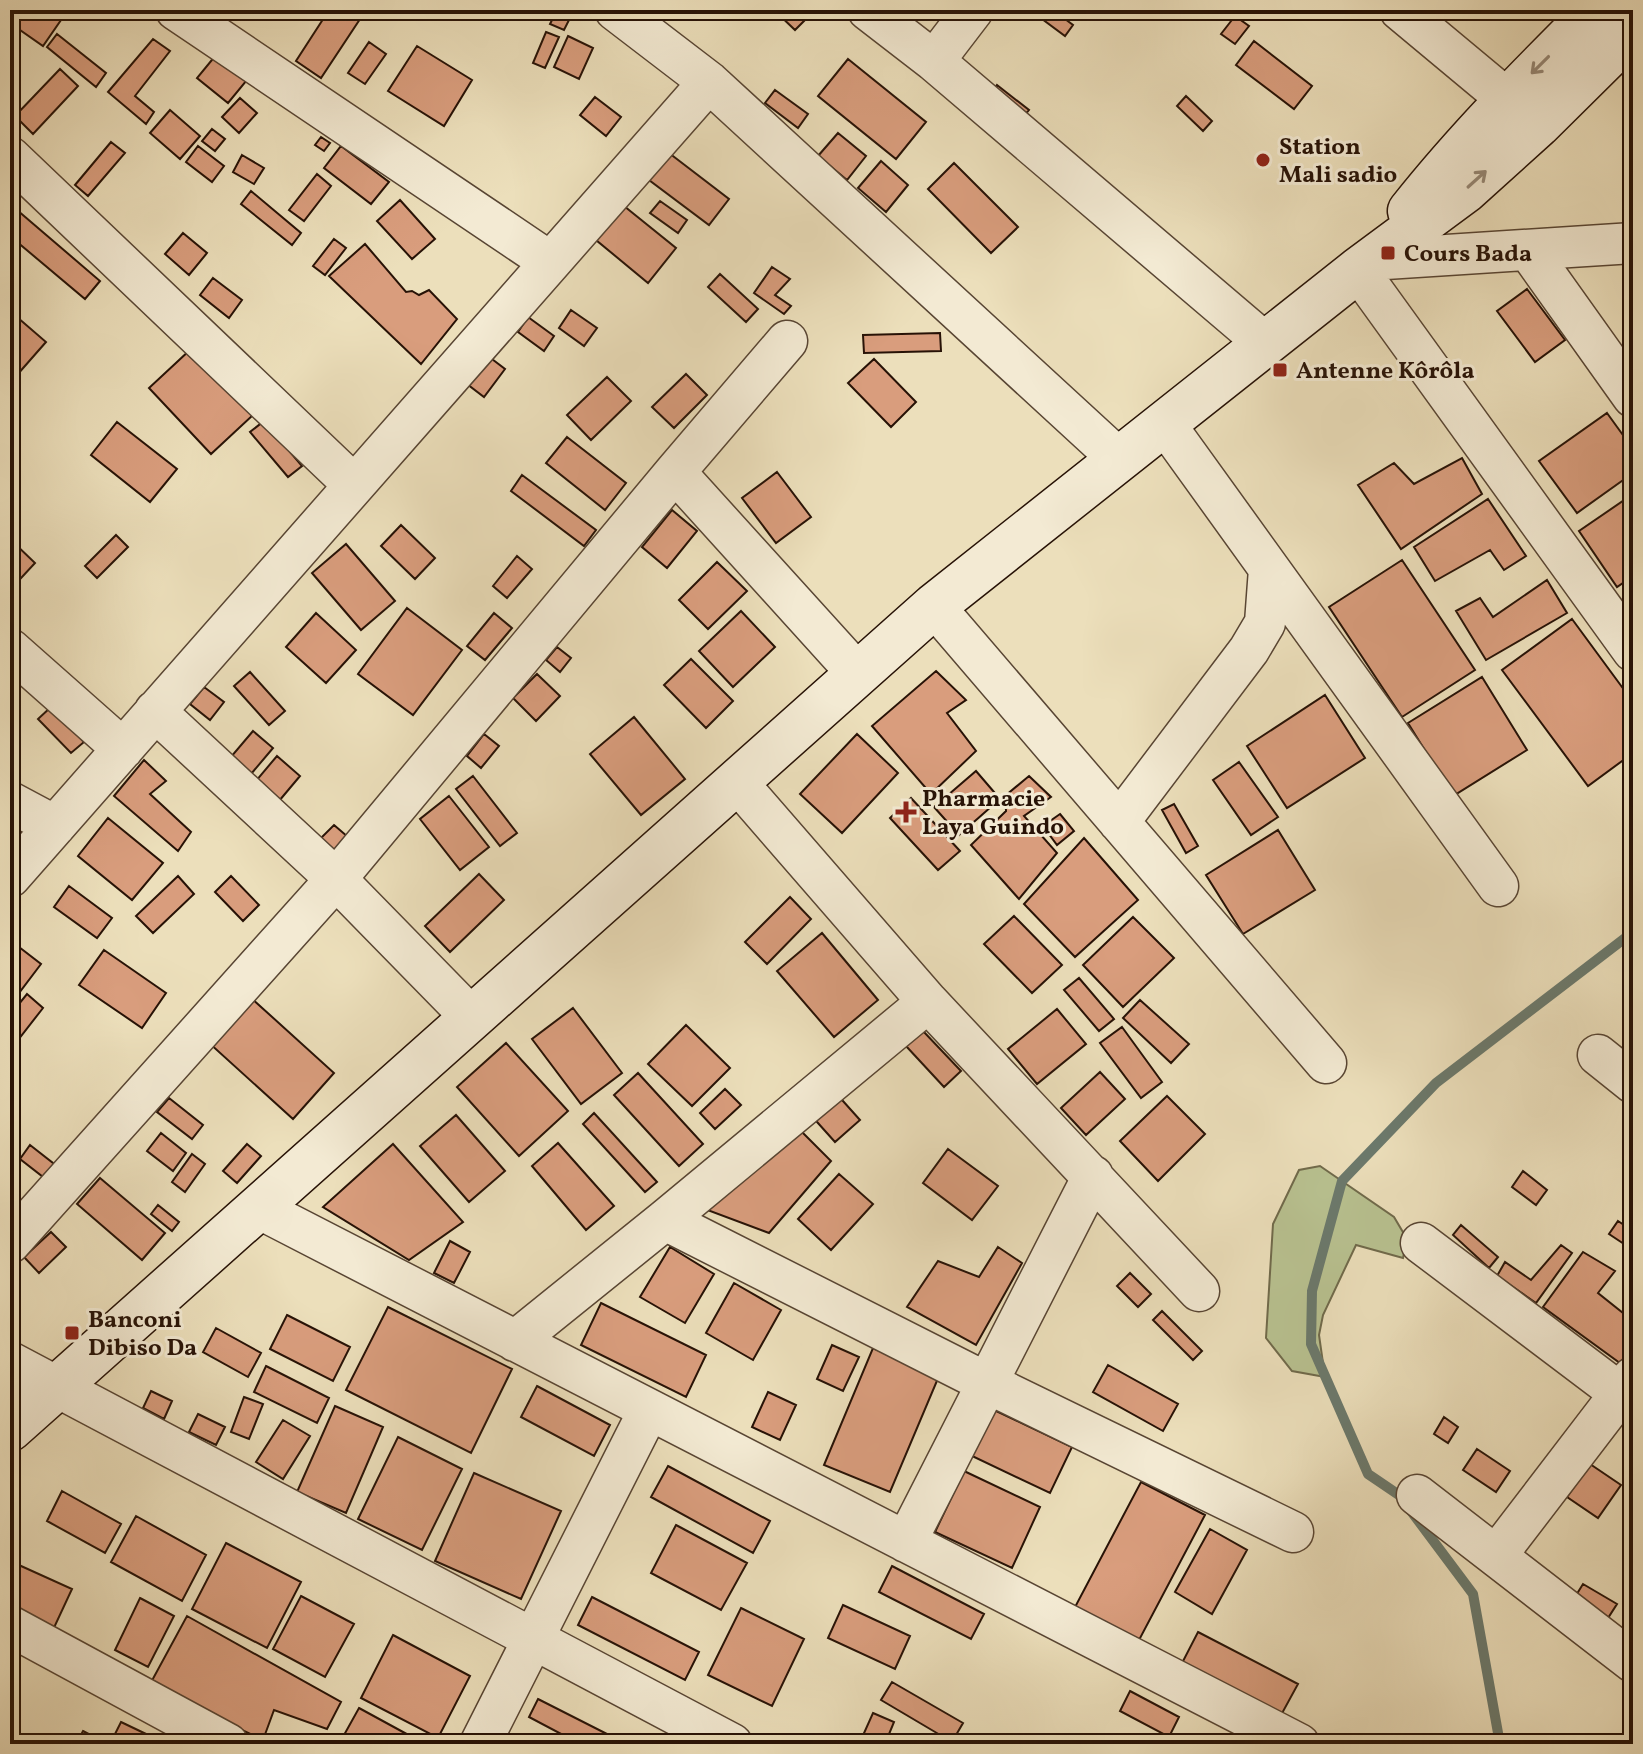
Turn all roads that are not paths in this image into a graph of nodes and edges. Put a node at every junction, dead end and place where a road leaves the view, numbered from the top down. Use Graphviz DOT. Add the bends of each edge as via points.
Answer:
graph roads {
  1 [pos="176,10"];
  2 [pos="615,10"];
  3 [pos="868,10"];
  4 [pos="973,10"];
  5 [pos="1400,10"];
  6 [pos="1596,10"];
  7 [pos="1633,31"];
  8 [pos="934,61"];
  9 [pos="709,82"];
  10 [pos="1522,112"];
  11 [pos="10,157"];
  12 [pos="1633,243"];
  13 [pos="1529,251"];
  14 [pos="550,262"];
  15 [pos="1364,265"];
  16 [pos="787,341"];
  17 [pos="1265,343"];
  18 [pos="1633,397"];
  19 [pos="1165,424"];
  20 [pos="1120,460"];
  21 [pos="675,472"];
  22 [pos="354,485"];
  23 [pos="1269,569"];
  24 [pos="934,606"];
  25 [pos="10,649"];
  26 [pos="1633,651"];
  27 [pos="858,674"];
  28 [pos="155,711"];
  29 [pos="123,749"];
  30 [pos="736,781"];
  31 [pos="10,802"];
  32 [pos="1119,822"];
  33 [pos="55,826"];
  34 [pos="10,877"];
  35 [pos="336,879"];
  36 [pos="1498,886"];
  37 [pos="928,1002"];
  38 [pos="472,1018"];
  39 [pos="1598,1055"];
  40 [pos="1326,1063"];
  41 [pos="1633,1083"];
  42 [pos="1093,1176"];
  43 [pos="258,1208"];
  44 [pos="665,1220"];
  45 [pos="10,1243"];
  46 [pos="1421,1243"];
  47 [pos="1199,1291"];
  48 [pos="515,1341"];
  49 [pos="10,1362"];
  50 [pos="987,1383"];
  51 [pos="57,1387"];
  52 [pos="1629,1391"];
  53 [pos="649,1410"];
  54 [pos="10,1429"];
  55 [pos="1417,1495"];
  56 [pos="1293,1532"];
  57 [pos="906,1542"];
  58 [pos="1496,1556"];
  59 [pos="10,1626"];
  60 [pos="533,1639"];
  61 [pos="1633,1662"];
  62 [pos="228,1744"];
  63 [pos="480,1744"];
  64 [pos="732,1744"];
  65 [pos="1299,1744"];
  1 -- 14 [label="street"];
  2 -- 9 [label="street"];
  3 -- 8 [label="street"];
  4 -- 8 [label="street"];
  5 -- 10 [label="street"];
  6 -- 10 [label="main road, one-way"];
  7 -- 10 [label="main road"];
  8 -- 17 [label="street"];
  9 -- 14 [label="street"];
  9 -- 20 [label="street"];
  10 -- 15 [label="main road" via="1442,171"];
  11 -- 22 [label="street"];
  12 -- 13 [label="street"];
  13 -- 15 [label="street"];
  13 -- 18 [label="street"];
  14 -- 22 [label="street"];
  15 -- 17 [label="main road"];
  15 -- 26 [label="street"];
  16 -- 21 [label="street"];
  17 -- 19 [label="main road"];
  19 -- 20 [label="main road"];
  19 -- 23 [label="street"];
  20 -- 24 [label="main road"];
  21 -- 27 [label="street"];
  21 -- 35 [label="street"];
  22 -- 28 [label="street"];
  23 -- 32 [label="street" via="1265,623 1249,650"];
  23 -- 36 [label="street"];
  24 -- 27 [label="main road"];
  24 -- 32 [label="street"];
  25 -- 29 [label="street"];
  27 -- 30 [label="main road"];
  28 -- 29 [label="street"];
  28 -- 35 [label="street"];
  29 -- 33 [label="street"];
  30 -- 37 [label="street"];
  30 -- 38 [label="main road"];
  31 -- 33 [label="street"];
  32 -- 40 [label="street"];
  33 -- 34 [label="street"];
  35 -- 38 [label="street"];
  35 -- 45 [label="street"];
  37 -- 42 [label="street"];
  37 -- 44 [label="street"];
  38 -- 43 [label="main road"];
  39 -- 41 [label="street"];
  42 -- 47 [label="street"];
  42 -- 50 [label="street"];
  43 -- 48 [label="street"];
  43 -- 51 [label="main road"];
  44 -- 48 [label="street"];
  44 -- 50 [label="street"];
  46 -- 52 [label="street"];
  48 -- 53 [label="street"];
  49 -- 51 [label="street"];
  50 -- 56 [label="street"];
  50 -- 57 [label="street"];
  51 -- 54 [label="main road"];
  51 -- 60 [label="street"];
  52 -- 58 [label="street"];
  53 -- 57 [label="street"];
  53 -- 60 [label="street"];
  55 -- 58 [label="street"];
  57 -- 65 [label="street"];
  58 -- 61 [label="street"];
  59 -- 62 [label="street"];
  60 -- 63 [label="street"];
  60 -- 64 [label="street"];
}
